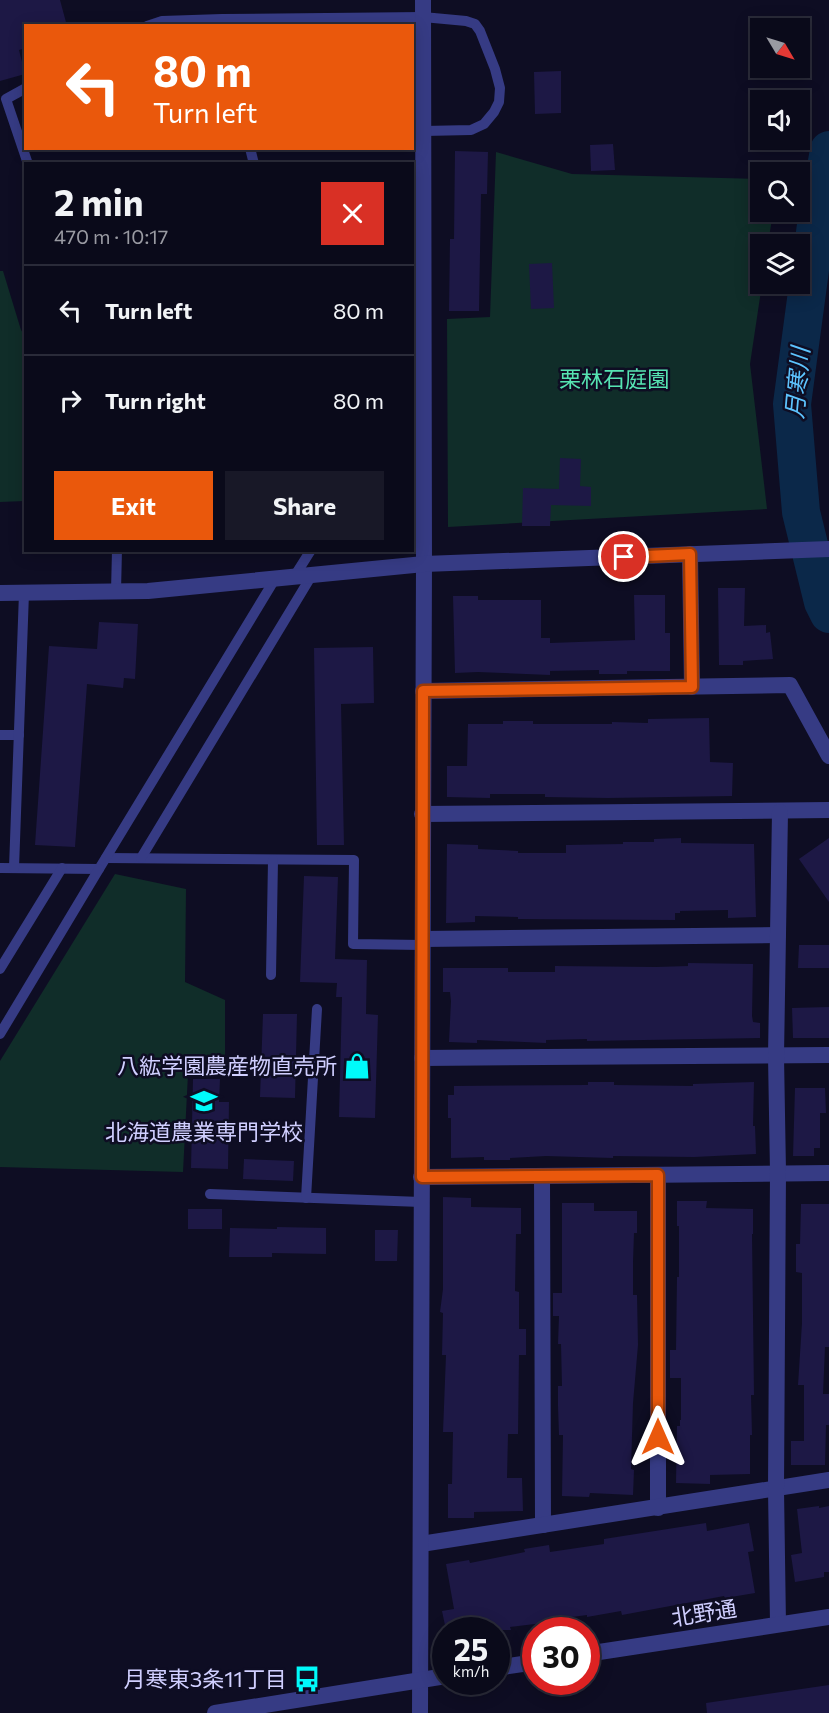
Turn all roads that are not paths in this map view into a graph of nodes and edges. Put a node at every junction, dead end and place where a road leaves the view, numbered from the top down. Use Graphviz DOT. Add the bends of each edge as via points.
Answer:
graph roads {
  1 [pos="423,8"];
  2 [pos="222,22"];
  3 [pos="153,24"];
  4 [pos="24,89"];
  5 [pos="424,131"];
  6 [pos="27,162"];
  7 [pos="419,182"];
  8 [pos="418,328"];
  9 [pos="418,470"];
  10 [pos="829,549"];
  11 [pos="117,552"];
  12 [pos="310,552"];
  13 [pos="690,554"];
  14 [pos="424,564"];
  15 [pos="312,575"];
  16 [pos="294,577"];
  17 [pos="275,579"];
  18 [pos="116,591"];
  19 [pos="0,593"];
  20 [pos="24,593"];
  21 [pos="692,687"];
  22 [pos="423,691"];
  23 [pos="0,735"];
  24 [pos="19,735"];
  25 [pos="829,756"];
  26 [pos="829,810"];
  27 [pos="780,812"];
  28 [pos="422,814"];
  29 [pos="106,858"];
  30 [pos="141,858"];
  31 [pos="273,860"];
  32 [pos="0,868"];
  33 [pos="14,868"];
  34 [pos="62,868"];
  35 [pos="99,869"];
  36 [pos="778,935"];
  37 [pos="423,942"];
  38 [pos="0,969"];
  39 [pos="271,975"];
  40 [pos="317,1009"];
  41 [pos="0,1034"];
  42 [pos="829,1055"];
  43 [pos="776,1056"];
  44 [pos="422,1058"];
  45 [pos="778,1172"];
  46 [pos="829,1173"];
  47 [pos="658,1175"];
  48 [pos="542,1176"];
  49 [pos="422,1177"];
  50 [pos="210,1194"];
  51 [pos="306,1198"];
  52 [pos="421,1202"];
  53 [pos="829,1480"];
  54 [pos="776,1489"];
  55 [pos="658,1508"];
  56 [pos="543,1525"];
  57 [pos="421,1544"];
  58 [pos="829,1617"];
  59 [pos="778,1624"];
  60 [pos="600,1652"];
  61 [pos="432,1678"];
  62 [pos="420,1680"];
  63 [pos="215,1713"];
  64 [pos="420,1713"];
  1 -- 2 [label="lane"];
  1 -- 5 [label="street"];
  1 -- 5 [label="lane" via="475,24 500,87 499,102 484,124 471,130"];
  2 -- 3 [label="lane"];
  4 -- 6 [label="lane" via="6,99"];
  5 -- 7 [label="street"];
  7 -- 8 [label="street"];
  8 -- 9 [label="street"];
  9 -- 14 [label="street"];
  10 -- 13 [label="street"];
  11 -- 18 [label="lane"];
  12 -- 16 [label="lane"];
  13 -- 14 [label="street"];
  13 -- 21 [label="street"];
  14 -- 15 [label="street"];
  14 -- 22 [label="street"];
  15 -- 16 [label="street"];
  15 -- 30 [label="lane"];
  16 -- 17 [label="street"];
  17 -- 18 [label="street"];
  17 -- 29 [label="lane"];
  18 -- 20 [label="street"];
  19 -- 20 [label="street"];
  20 -- 24 [label="lane"];
  21 -- 22 [label="street"];
  21 -- 25 [label="street" via="790,685"];
  22 -- 28 [label="street"];
  23 -- 24 [label="lane"];
  24 -- 33 [label="lane"];
  26 -- 27 [label="street"];
  27 -- 28 [label="street"];
  27 -- 36 [label="street"];
  28 -- 37 [label="street"];
  29 -- 30 [label="lane"];
  29 -- 35 [label="lane"];
  30 -- 31 [label="lane"];
  31 -- 37 [label="lane" via="354,860 353,944"];
  31 -- 39 [label="lane"];
  32 -- 33 [label="lane"];
  33 -- 34 [label="lane"];
  34 -- 35 [label="lane"];
  34 -- 38 [label="lane"];
  35 -- 41 [label="lane"];
  36 -- 37 [label="street"];
  36 -- 43 [label="street"];
  37 -- 44 [label="street"];
  40 -- 51 [label="lane"];
  42 -- 43 [label="street"];
  43 -- 44 [label="street"];
  43 -- 45 [label="street"];
  44 -- 49 [label="street"];
  45 -- 46 [label="street"];
  45 -- 47 [label="street"];
  45 -- 54 [label="street"];
  47 -- 48 [label="street"];
  47 -- 55 [label="street"];
  48 -- 49 [label="street"];
  48 -- 56 [label="street"];
  49 -- 52 [label="street"];
  50 -- 51 [label="lane"];
  51 -- 52 [label="lane"];
  52 -- 57 [label="street"];
  53 -- 54 [label="street"];
  54 -- 55 [label="street"];
  54 -- 59 [label="street"];
  55 -- 56 [label="street"];
  56 -- 57 [label="street"];
  57 -- 62 [label="street"];
  58 -- 59 [label="street, 北野通"];
  59 -- 60 [label="street, 北野通"];
  61 -- 62 [label="street"];
  62 -- 63 [label="street"];
  62 -- 64 [label="street"];
}
